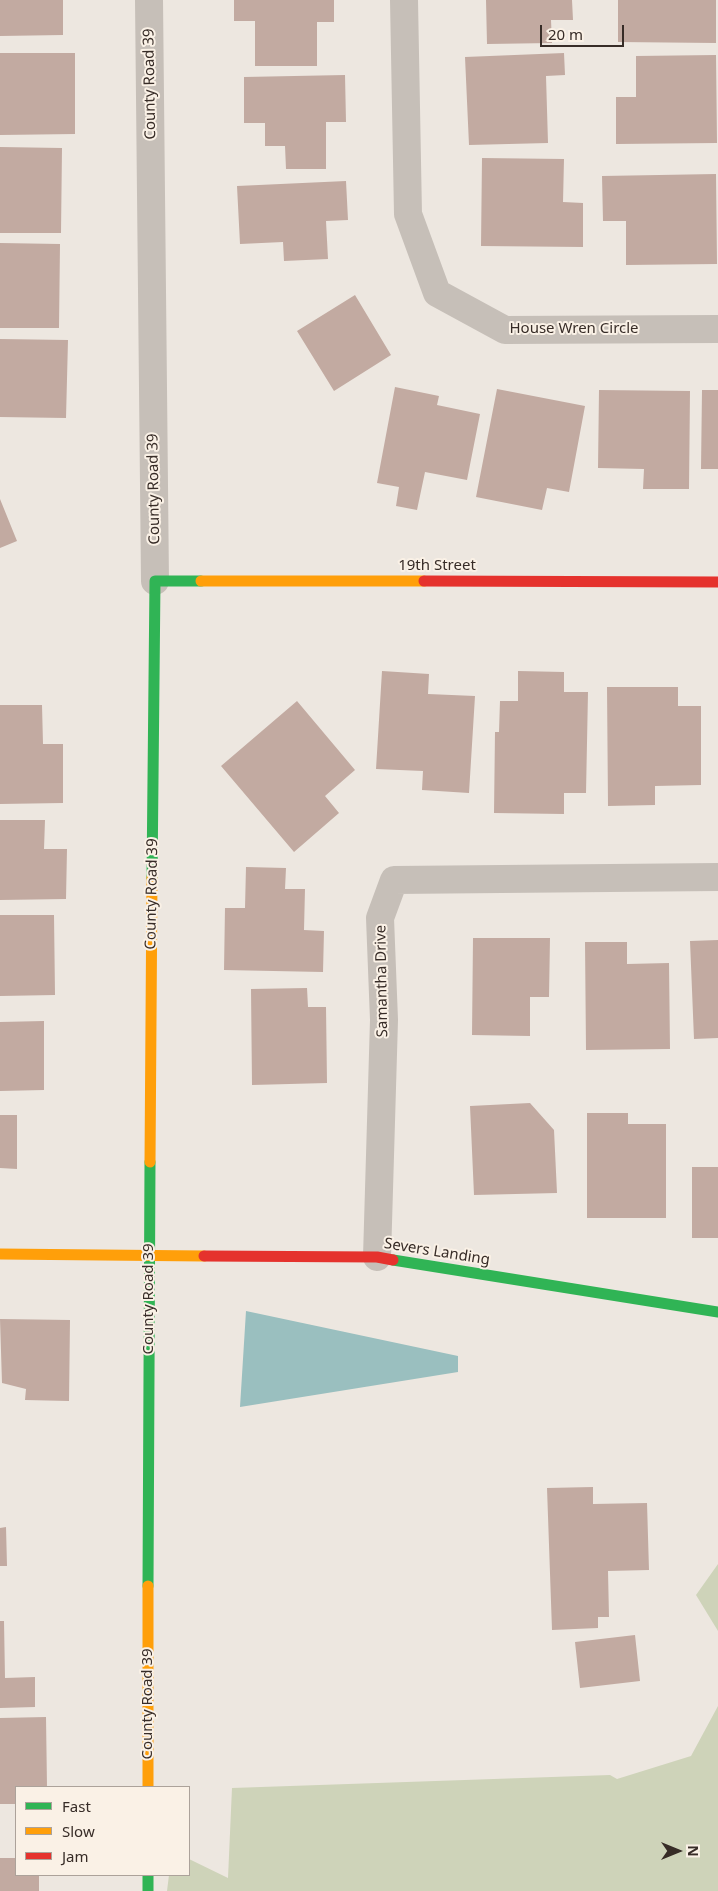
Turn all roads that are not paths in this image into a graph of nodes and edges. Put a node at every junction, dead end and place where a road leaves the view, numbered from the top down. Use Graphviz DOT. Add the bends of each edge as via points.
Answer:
graph roads {
  1 [pos="149,0"];
  2 [pos="404,0"];
  3 [pos="718,329"];
  4 [pos="155,581"];
  5 [pos="718,582"];
  6 [pos="718,877"];
  7 [pos="0,1254"];
  8 [pos="149,1254"];
  9 [pos="377,1257"];
  10 [pos="718,1312"];
  11 [pos="148,1786"];
  12 [pos="148,1876"];
  13 [pos="148,1891"];
  1 -- 4 [label="street, County Road 39"];
  2 -- 3 [label="street, House Wren Circle" via="408,214 437,293 505,330"];
  4 -- 5 [label="street, 19th Street"];
  4 -- 8 [label="street, County Road 39"];
  6 -- 9 [label="street, Samantha Drive" via="394,880 380,918 384,1020"];
  7 -- 8 [label="street, Severs Landing"];
  8 -- 9 [label="street, Severs Landing"];
  8 -- 11 [label="street, County Road 39"];
  9 -- 10 [label="street, Severs Landing"];
  12 -- 13 [label="street"];
}
